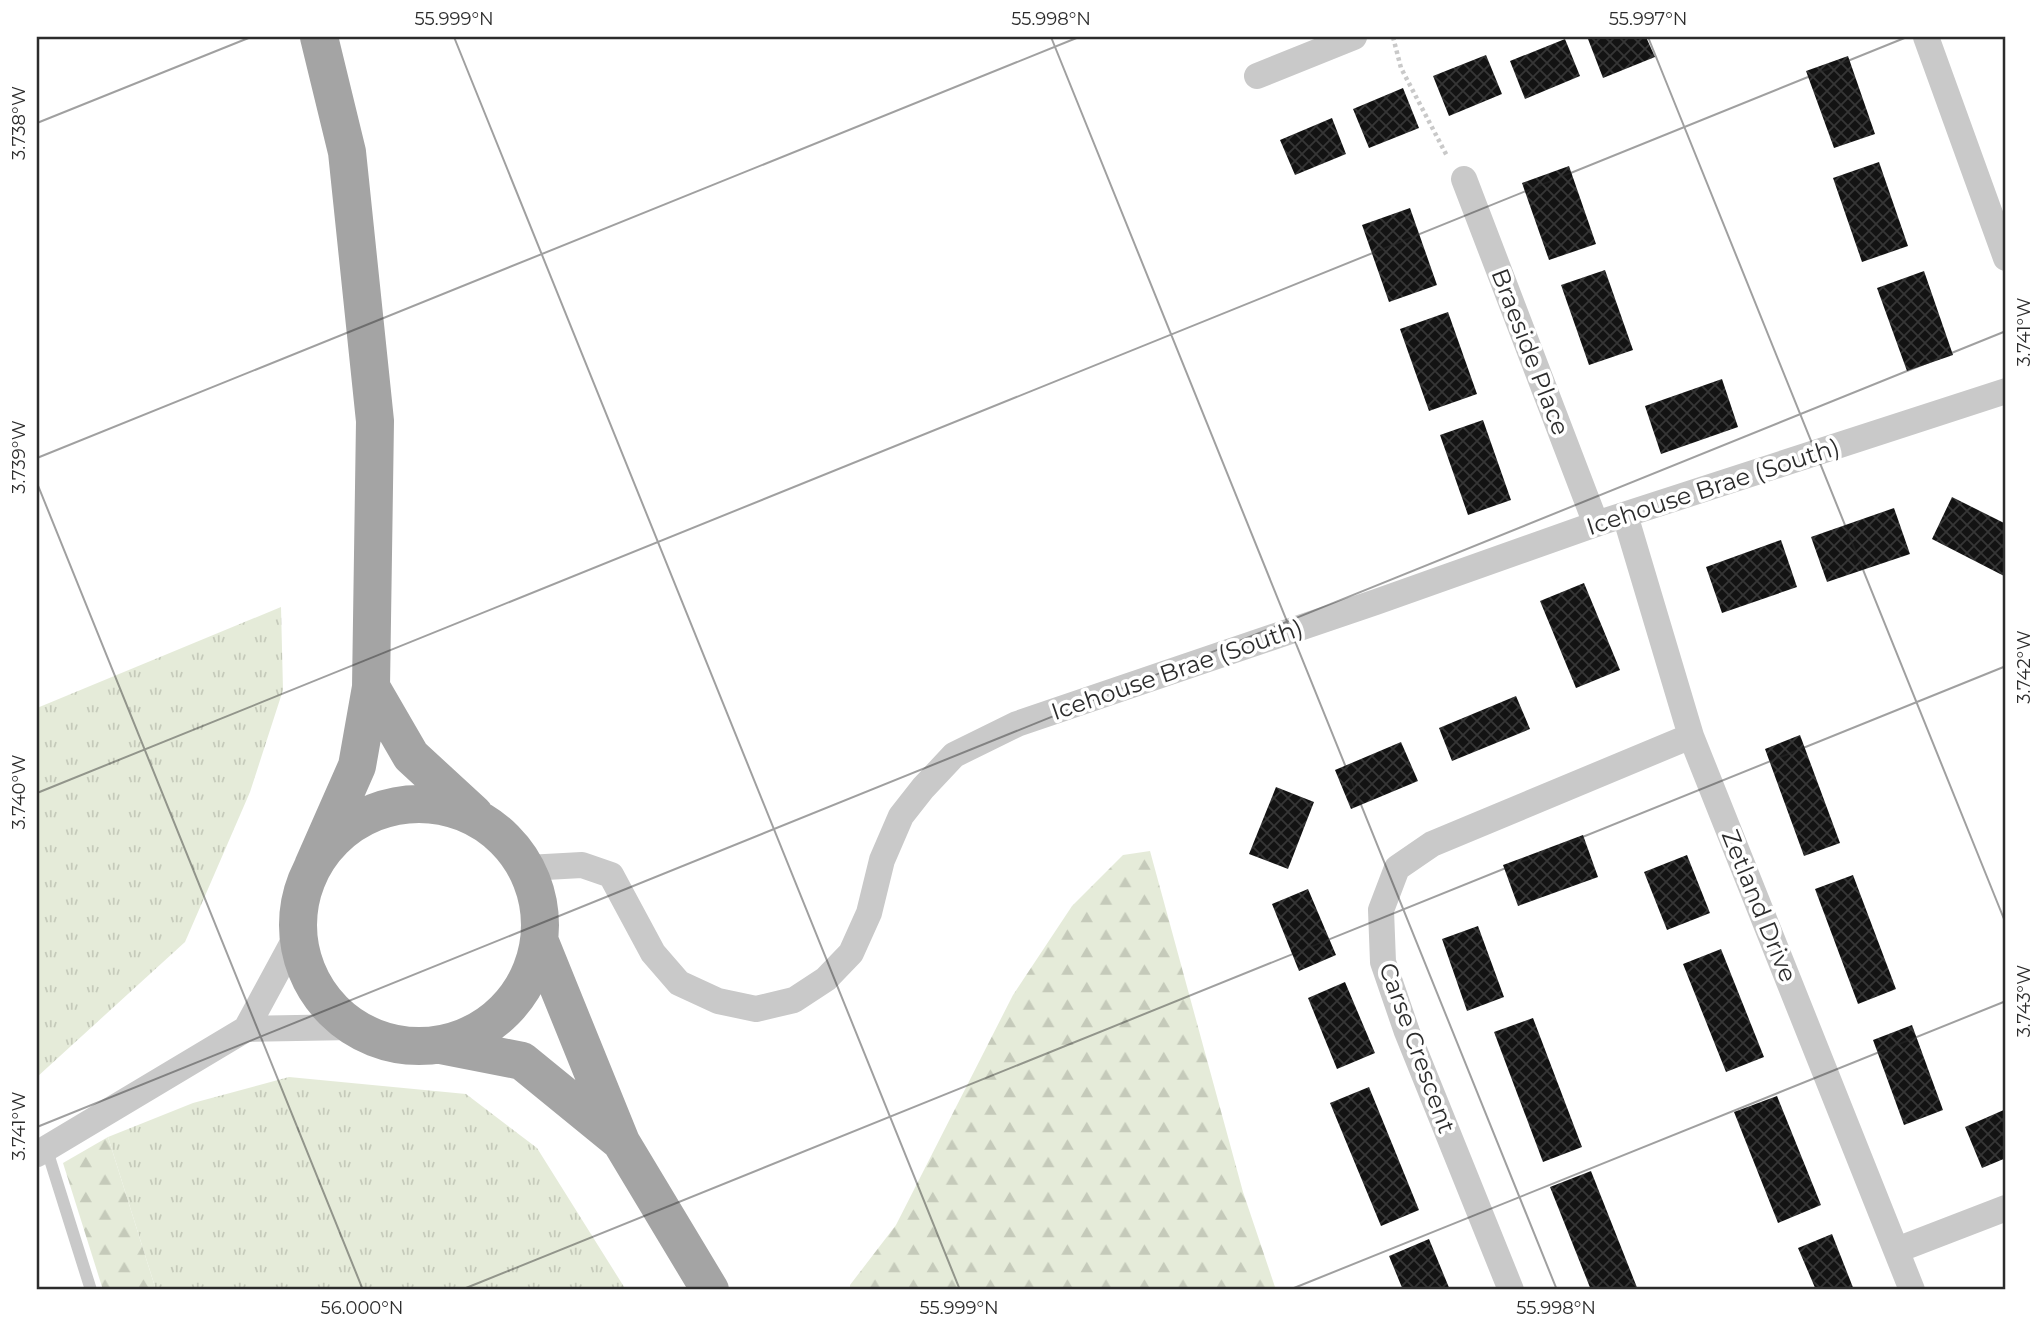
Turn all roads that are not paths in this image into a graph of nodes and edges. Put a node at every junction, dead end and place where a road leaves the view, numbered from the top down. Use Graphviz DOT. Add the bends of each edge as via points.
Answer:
graph roads {
  1 [pos="319,37"];
  2 [pos="1354,37"];
  3 [pos="1926,37"];
  4 [pos="1257,76"];
  5 [pos="1464,179"];
  6 [pos="2006,258"];
  7 [pos="2006,391"];
  8 [pos="1625,515"];
  9 [pos="1596,524"];
  10 [pos="371,687"];
  11 [pos="1690,736"];
  12 [pos="480,819"];
  13 [pos="313,866"];
  14 [pos="527,868"];
  15 [pos="298,933"];
  16 [pos="540,942"];
  17 [pos="354,1027"];
  18 [pos="246,1029"];
  19 [pos="441,1045"];
  20 [pos="621,1142"];
  21 [pos="41,1150"];
  22 [pos="2006,1208"];
  23 [pos="1897,1250"];
  24 [pos="90,1290"];
  25 [pos="710,1290"];
  26 [pos="1511,1290"];
  27 [pos="1912,1290"];
  1 -- 10 [label="main road" via="347,152 375,421"];
  2 -- 4 [label="street"];
  3 -- 6 [label="street"];
  5 -- 9 [label="street, Braeside Place"];
  7 -- 8 [label="street, Icehouse Brae (South)"];
  8 -- 9 [label="street, Icehouse Brae (South)"];
  8 -- 11 [label="street, Zetland Drive"];
  9 -- 14 [label="street, Icehouse Brae (South)" via="1017,724 954,755 901,816 851,953 826,979 794,1000 756,1009 718,1001 679,983 653,953 611,875 582,865"];
  10 -- 12 [label="main road" via="411,756"];
  10 -- 13 [label="main road" via="357,766"];
  11 -- 23 [label="street, Zetland Drive"];
  11 -- 26 [label="street, Carse Crescent" via="1432,844 1397,869 1381,910 1383,962"];
  12 -- 13 [label="main road" via="444,806 405,804 368,814 336,836"];
  12 -- 14 [label="main road" via="506,840"];
  13 -- 15 [label="main road" via="301,898"];
  14 -- 16 [label="main road" via="539,904"];
  15 -- 17 [label="main road" via="306,970 325,1002"];
  15 -- 18 [label="street"];
  16 -- 19 [label="main road" via="529,978 507,1009 477,1032"];
  16 -- 20 [label="main road"];
  17 -- 18 [label="street"];
  17 -- 19 [label="main road" via="381,1040"];
  18 -- 21 [label="street"];
  19 -- 20 [label="main road" via="522,1061"];
  20 -- 25 [label="main road"];
  21 -- 24 [label="lane"];
  22 -- 23 [label="street"];
  23 -- 27 [label="street, Zetland Drive"];
}
